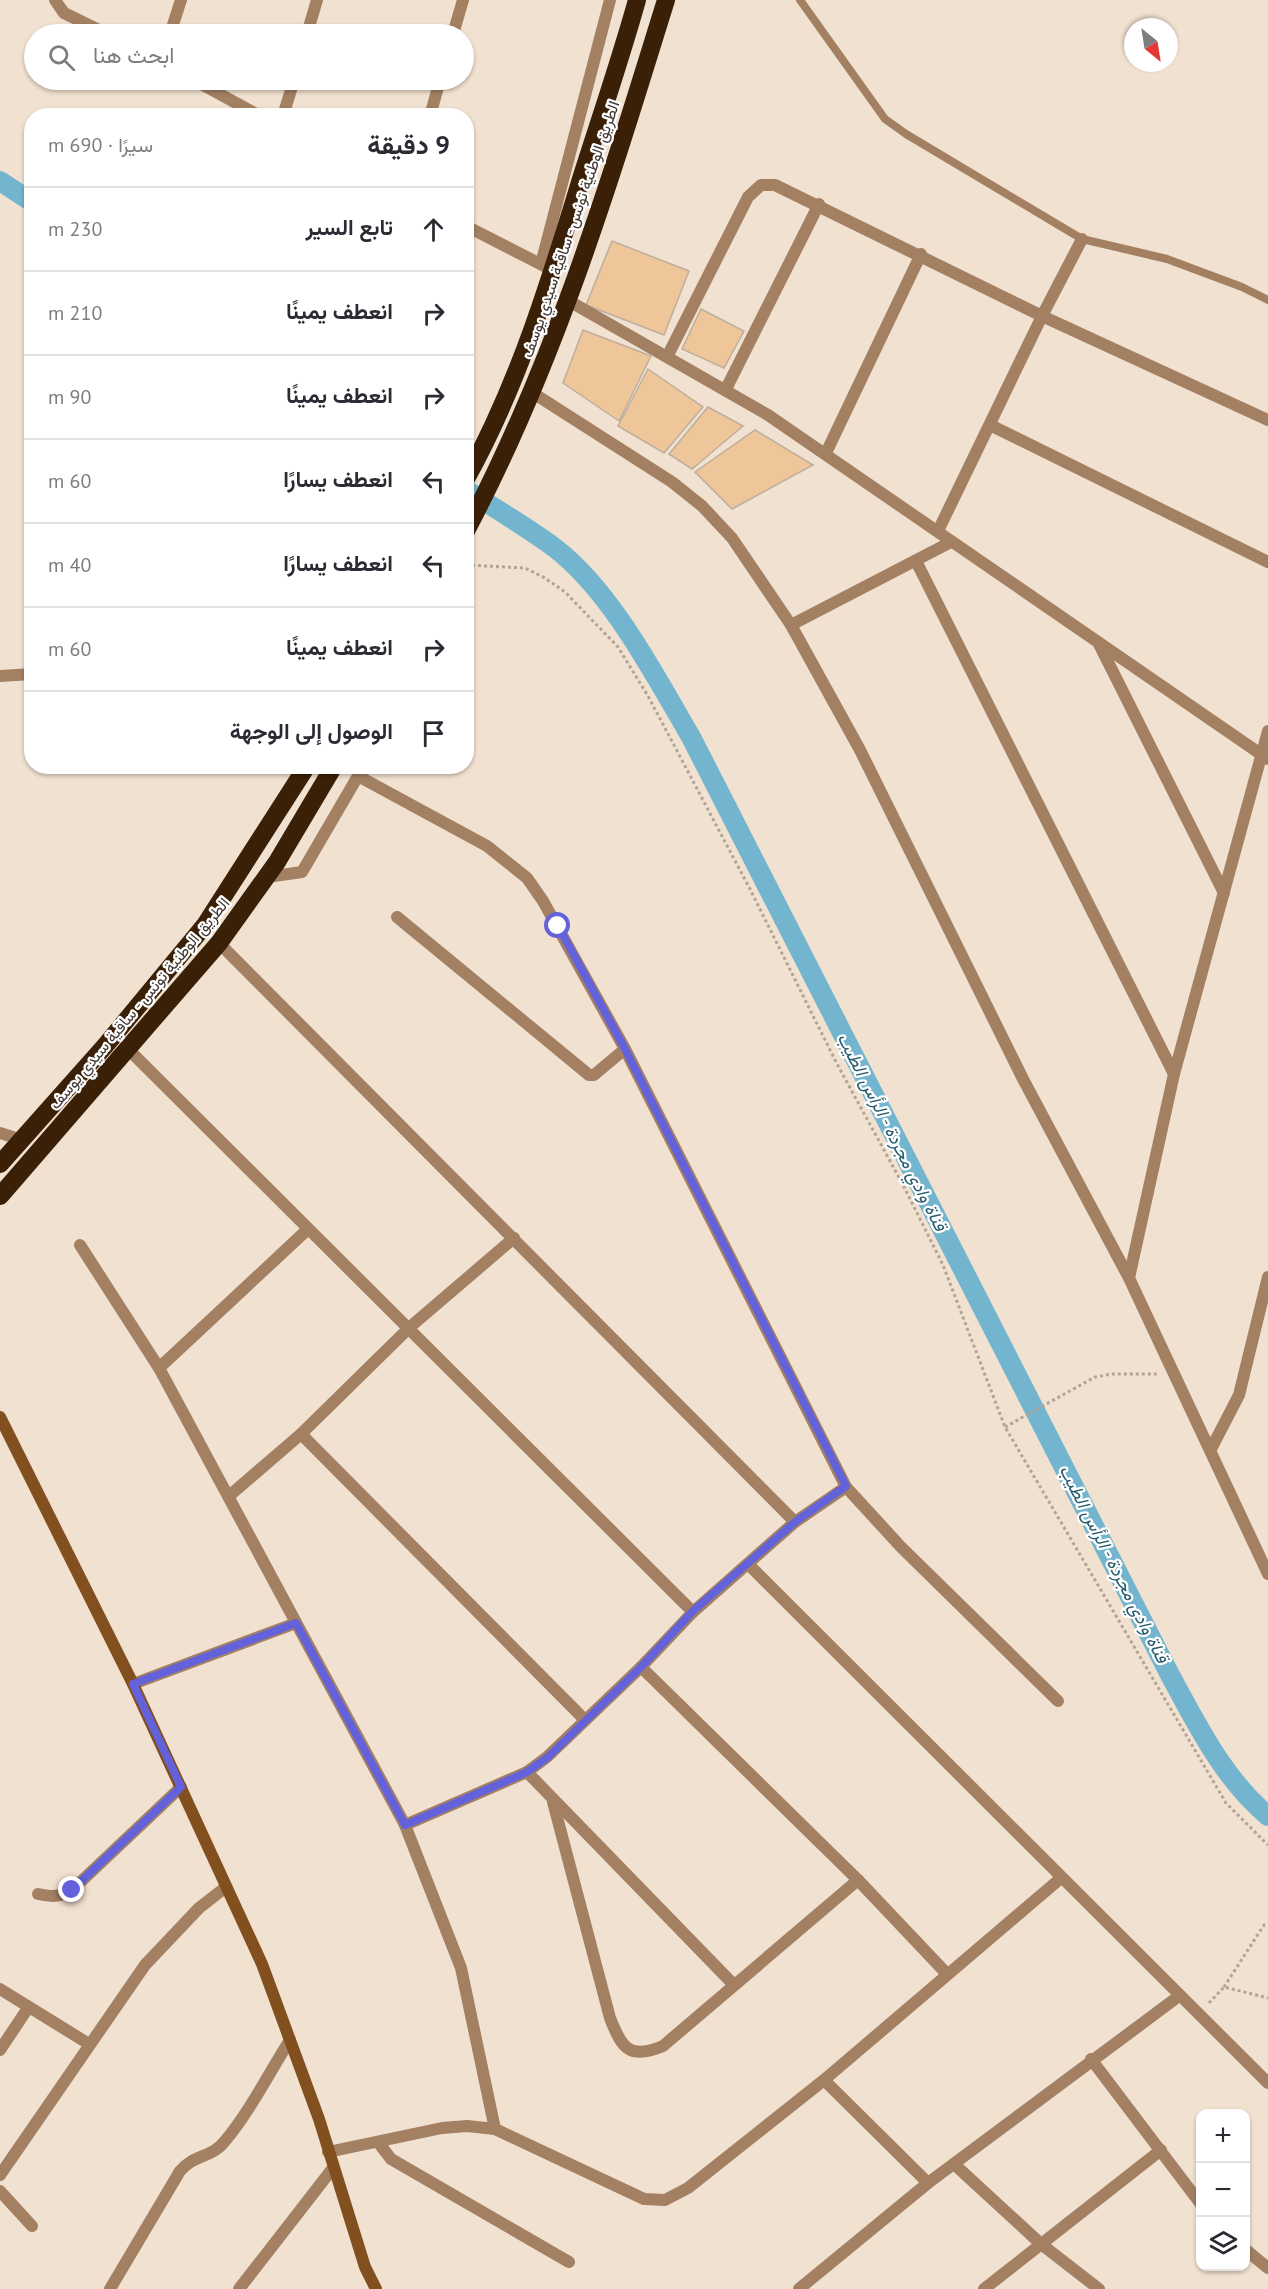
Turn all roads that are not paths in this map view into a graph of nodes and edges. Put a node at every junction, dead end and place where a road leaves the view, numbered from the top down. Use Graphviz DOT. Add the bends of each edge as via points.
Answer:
graph roads {
  1 [pos="55,0"];
  2 [pos="181,0"];
  3 [pos="317,0"];
  4 [pos="463,0"];
  5 [pos="610,0"];
  6 [pos="637,0"];
  7 [pos="666,0"];
  8 [pos="800,0"];
  9 [pos="87,24"];
  10 [pos="173,24"];
  11 [pos="310,24"];
  12 [pos="456,24"];
  13 [pos="212,90"];
  14 [pos="291,90"];
  15 [pos="437,90"];
  16 [pos="245,108"];
  17 [pos="286,108"];
  18 [pos="432,108"];
  19 [pos="819,204"];
  20 [pos="474,230"];
  21 [pos="1082,239"];
  22 [pos="921,254"];
  23 [pos="548,268"];
  24 [pos="1268,300"];
  25 [pos="569,301"];
  26 [pos="1042,316"];
  27 [pos="668,355"];
  28 [pos="726,388"];
  29 [pos="533,393"];
  30 [pos="1268,420"];
  31 [pos="990,425"];
  32 [pos="826,453"];
  33 [pos="474,465"];
  34 [pos="474,516"];
  35 [pos="938,531"];
  36 [pos="951,542"];
  37 [pos="916,561"];
  38 [pos="1268,562"];
  39 [pos="791,625"];
  40 [pos="1098,641"];
  41 [pos="24,674"];
  42 [pos="0,676"];
  43 [pos="1268,731"];
  44 [pos="1265,757"];
  45 [pos="302,774"];
  46 [pos="329,774"];
  47 [pos="359,774"];
  48 [pos="366,774"];
  49 [pos="267,877"];
  50 [pos="1224,893"];
  51 [pos="396,917"];
  52 [pos="219,943"];
  53 [pos="625,1049"];
  54 [pos="129,1050"];
  55 [pos="1174,1074"];
  56 [pos="0,1133"];
  57 [pos="22,1140"];
  58 [pos="0,1164"];
  59 [pos="0,1196"];
  60 [pos="308,1229"];
  61 [pos="514,1238"];
  62 [pos="80,1245"];
  63 [pos="1268,1277"];
  64 [pos="1129,1278"];
  65 [pos="410,1327"];
  66 [pos="159,1368"];
  67 [pos="0,1417"];
  68 [pos="301,1434"];
  69 [pos="1211,1449"];
  70 [pos="846,1486"];
  71 [pos="229,1496"];
  72 [pos="795,1522"];
  73 [pos="748,1564"];
  74 [pos="1268,1574"];
  75 [pos="693,1611"];
  76 [pos="296,1623"];
  77 [pos="641,1667"];
  78 [pos="133,1684"];
  79 [pos="1058,1701"];
  80 [pos="585,1720"];
  81 [pos="527,1772"];
  82 [pos="181,1787"];
  83 [pos="554,1802"];
  84 [pos="405,1825"];
  85 [pos="1061,1878"];
  86 [pos="858,1880"];
  87 [pos="226,1887"];
  88 [pos="38,1894"];
  89 [pos="947,1974"];
  90 [pos="734,1985"];
  91 [pos="0,1989"];
  92 [pos="1179,1996"];
  93 [pos="27,2008"];
  94 [pos="290,2040"];
  95 [pos="89,2044"];
  96 [pos="0,2050"];
  97 [pos="1091,2059"];
  98 [pos="824,2080"];
  99 [pos="1268,2083"];
  100 [pos="495,2128"];
  101 [pos="378,2142"];
  102 [pos="1161,2150"];
  103 [pos="328,2152"];
  104 [pos="954,2164"];
  105 [pos="333,2168"];
  106 [pos="0,2175"];
  107 [pos="928,2183"];
  108 [pos="0,2191"];
  109 [pos="1196,2198"];
  110 [pos="32,2226"];
  111 [pos="1041,2244"];
  112 [pos="1250,2254"];
  113 [pos="569,2262"];
  114 [pos="1268,2268"];
  115 [pos="110,2289"];
  116 [pos="239,2289"];
  117 [pos="376,2289"];
  118 [pos="800,2289"];
  119 [pos="984,2289"];
  120 [pos="1099,2289"];
  1 -- 9 [label="street" via="64,13"];
  2 -- 10 [label="street"];
  3 -- 11 [label="street"];
  4 -- 12 [label="street"];
  5 -- 23 [label="street"];
  6 -- 23 [label="highway, الطريق الوطنية تونس - ساقية سيدي يوسف"];
  7 -- 25 [label="highway, الطريق الوطنية تونس - ساقية سيدي يوسف"];
  8 -- 21 [label="lane" via="885,119"];
  13 -- 16 [label="street"];
  14 -- 17 [label="street"];
  15 -- 18 [label="street"];
  19 -- 22 [label="street"];
  19 -- 27 [label="street" via="776,185 754,188"];
  19 -- 28 [label="street"];
  20 -- 23 [label="street"];
  21 -- 24 [label="lane" via="1167,259"];
  21 -- 26 [label="street"];
  22 -- 26 [label="street"];
  22 -- 32 [label="street"];
  23 -- 33 [label="highway, الطريق الوطنية تونس - ساقية سيدي يوسف" via="519,369"];
  25 -- 27 [label="street"];
  25 -- 29 [label="highway, الطريق الوطنية تونس - ساقية سيدي يوسف"];
  26 -- 30 [label="street"];
  26 -- 31 [label="street"];
  27 -- 28 [label="street"];
  28 -- 32 [label="street"];
  29 -- 34 [label="highway, الطريق الوطنية تونس - ساقية سيدي يوسف"];
  29 -- 39 [label="street" via="672,482 702,506 732,538"];
  31 -- 35 [label="street"];
  31 -- 38 [label="street"];
  32 -- 35 [label="street"];
  35 -- 36 [label="street"];
  36 -- 37 [label="street"];
  36 -- 40 [label="street"];
  37 -- 39 [label="street"];
  37 -- 55 [label="street"];
  39 -- 64 [label="street" via="860,750 1054,1140"];
  40 -- 44 [label="street"];
  40 -- 50 [label="street"];
  41 -- 42 [label="street"];
  43 -- 44 [label="street"];
  44 -- 50 [label="street"];
  45 -- 57 [label="highway, الطريق الوطنية تونس - ساقية سيدي يوسف" via="205,925"];
  46 -- 49 [label="highway, الطريق الوطنية تونس - ساقية سيدي يوسف"];
  47 -- 49 [label="street" via="302,872"];
  48 -- 53 [label="street" via="487,846 527,878"];
  49 -- 52 [label="highway, الطريق الوطنية تونس - ساقية سيدي يوسف"];
  50 -- 55 [label="street"];
  51 -- 53 [label="street" via="589,1075"];
  52 -- 54 [label="highway, الطريق الوطنية تونس - ساقية سيدي يوسف"];
  52 -- 61 [label="street"];
  53 -- 70 [label="street"];
  54 -- 59 [label="highway, الطريق الوطنية تونس - ساقية سيدي يوسف"];
  54 -- 60 [label="street"];
  55 -- 64 [label="street"];
  56 -- 57 [label="street"];
  57 -- 58 [label="highway, الطريق الوطنية تونس - ساقية سيدي يوسف"];
  60 -- 65 [label="street"];
  60 -- 66 [label="street"];
  61 -- 65 [label="street"];
  61 -- 72 [label="street"];
  62 -- 66 [label="street"];
  63 -- 69 [label="street" via="1239,1395"];
  64 -- 69 [label="street"];
  65 -- 68 [label="street"];
  65 -- 75 [label="street"];
  66 -- 71 [label="street"];
  67 -- 78 [label="street"];
  68 -- 71 [label="street"];
  68 -- 80 [label="street"];
  69 -- 74 [label="street"];
  70 -- 72 [label="street"];
  70 -- 79 [label="street" via="901,1547"];
  71 -- 76 [label="street"];
  72 -- 73 [label="street"];
  73 -- 75 [label="street"];
  73 -- 85 [label="street"];
  75 -- 77 [label="street"];
  76 -- 78 [label="street"];
  76 -- 84 [label="street"];
  77 -- 80 [label="street"];
  77 -- 86 [label="street"];
  78 -- 82 [label="street"];
  80 -- 81 [label="street"];
  81 -- 83 [label="street"];
  81 -- 84 [label="street"];
  82 -- 87 [label="street"];
  82 -- 88 [label="street" via="72,1890 62,1896"];
  83 -- 90 [label="street"];
  83 -- 90 [label="street" via="618,2038 630,2050 645,2053 663,2046"];
  84 -- 100 [label="street" via="461,1968"];
  85 -- 89 [label="street"];
  85 -- 92 [label="street"];
  86 -- 89 [label="street"];
  86 -- 90 [label="street"];
  87 -- 94 [label="street" via="262,1964"];
  87 -- 95 [label="street" via="172,1934"];
  89 -- 98 [label="street"];
  91 -- 93 [label="street"];
  92 -- 97 [label="street"];
  92 -- 99 [label="street"];
  93 -- 95 [label="street"];
  93 -- 96 [label="street"];
  94 -- 103 [label="street"];
  94 -- 115 [label="street" via="225,2141 210,2154 189,2161 180,2171"];
  95 -- 106 [label="street"];
  97 -- 102 [label="street"];
  97 -- 104 [label="street"];
  98 -- 100 [label="street" via="688,2188 665,2200 644,2199"];
  98 -- 107 [label="street"];
  100 -- 101 [label="street" via="442,2128"];
  101 -- 103 [label="street"];
  101 -- 113 [label="street" via="392,2159"];
  102 -- 109 [label="street"];
  102 -- 111 [label="street"];
  103 -- 105 [label="street"];
  104 -- 107 [label="street"];
  104 -- 111 [label="street"];
  105 -- 116 [label="street"];
  105 -- 117 [label="street"];
  107 -- 118 [label="street"];
  108 -- 110 [label="street"];
  111 -- 119 [label="street"];
  111 -- 120 [label="street"];
  112 -- 114 [label="street"];
}
